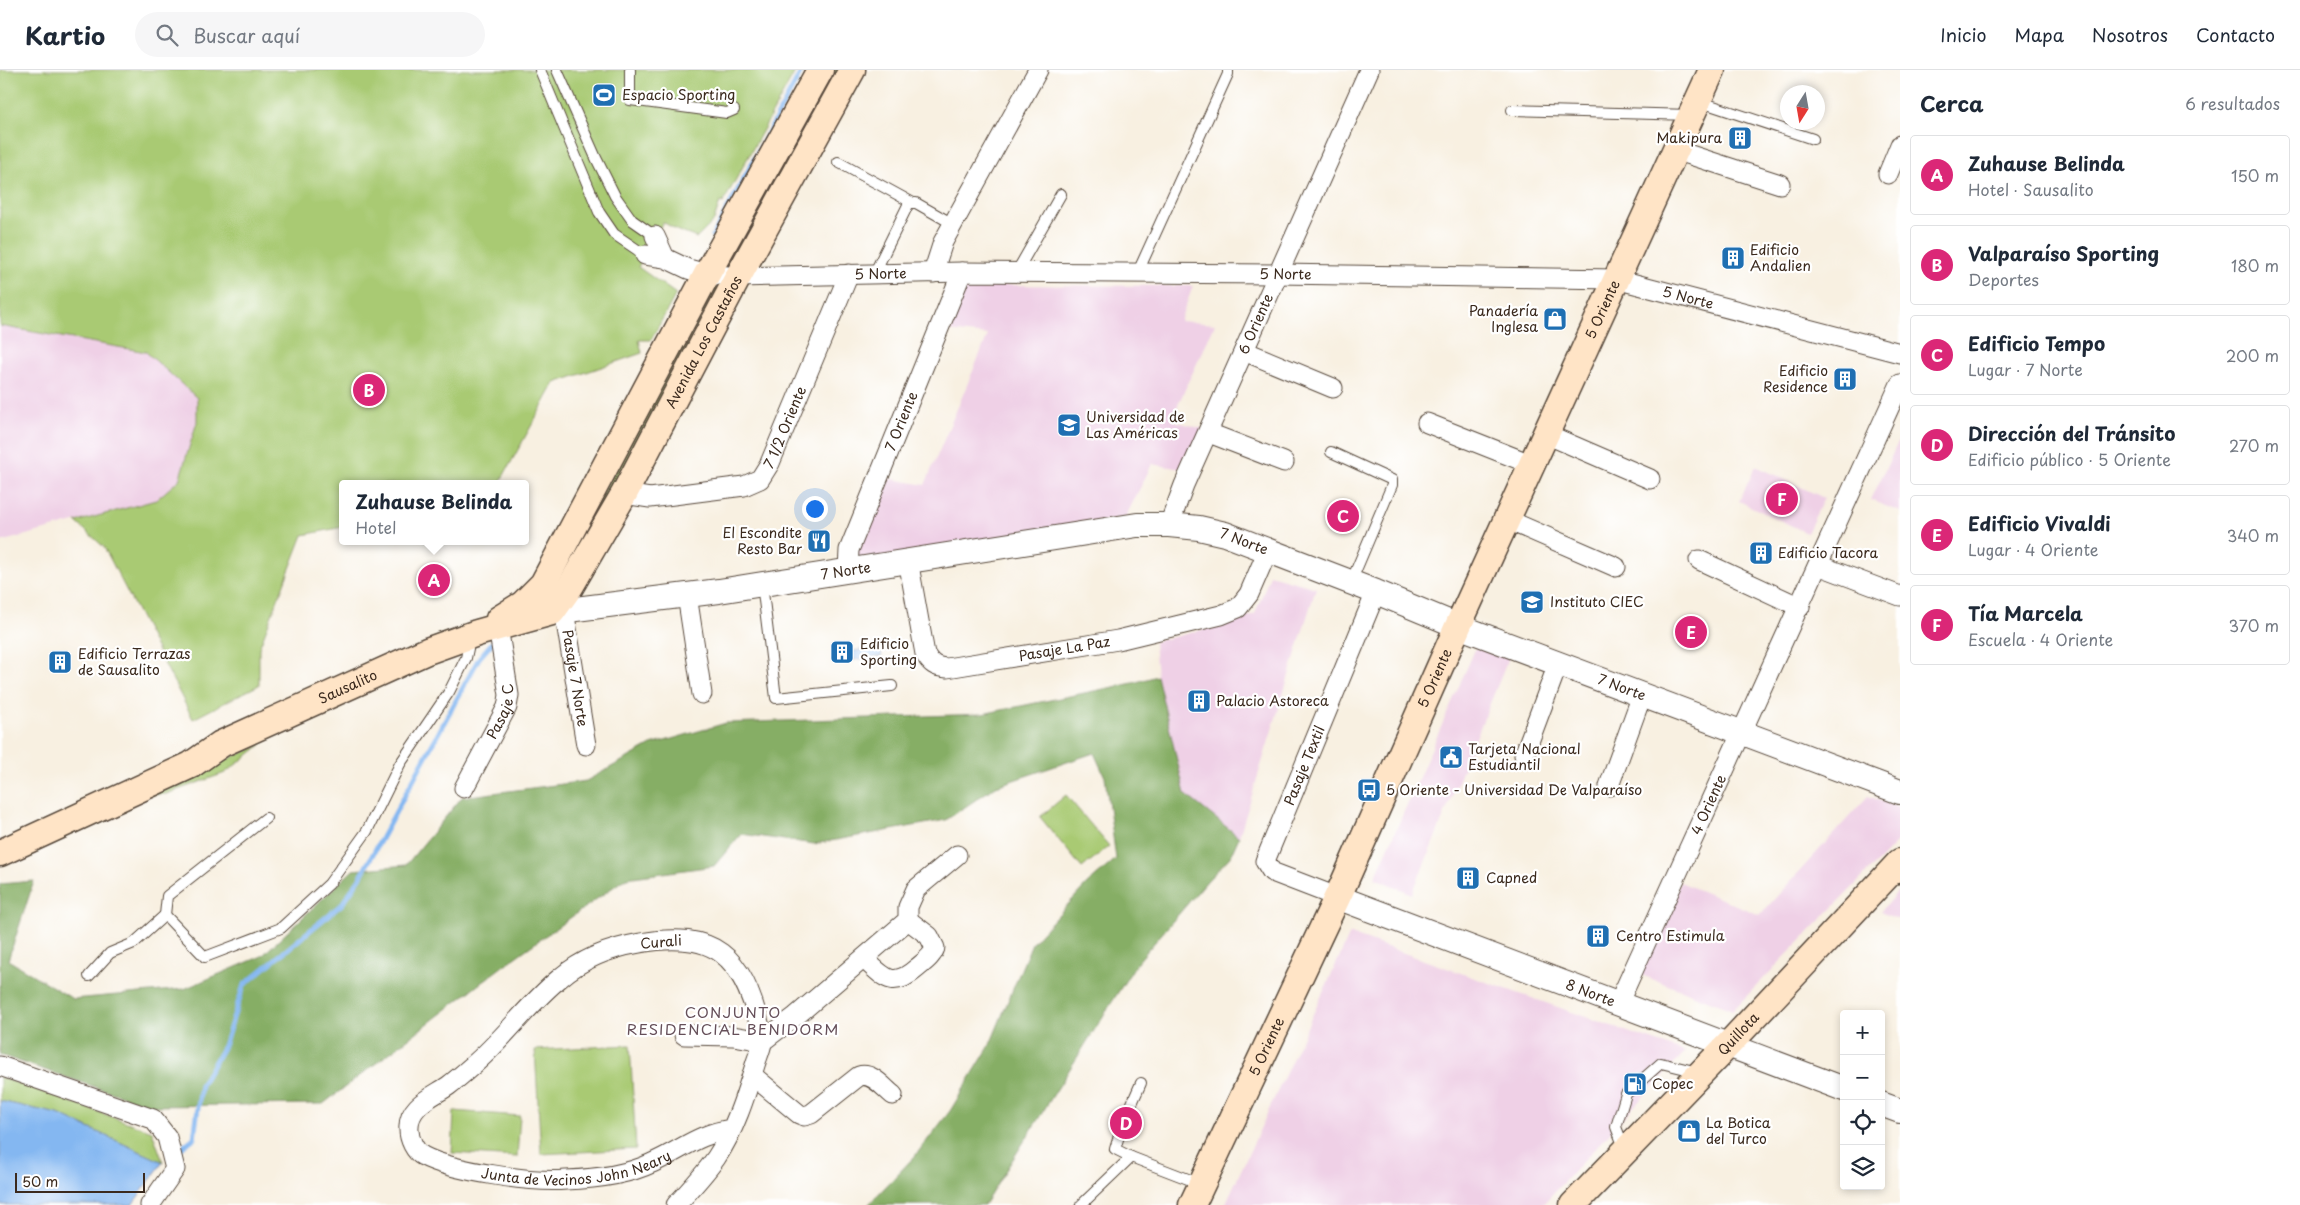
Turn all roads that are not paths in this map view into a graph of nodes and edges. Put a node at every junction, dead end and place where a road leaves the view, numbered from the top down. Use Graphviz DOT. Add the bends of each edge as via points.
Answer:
graph roads {
  1 [pos="540,70"];
  2 [pos="557,70"];
  3 [pos="630,70"];
  4 [pos="820,70"];
  5 [pos="852,70"];
  6 [pos="1038,70"];
  7 [pos="1228,70"];
  8 [pos="1369,70"];
  9 [pos="1712,70"];
  10 [pos="1694,108"];
  11 [pos="734,110"];
  12 [pos="1512,110"];
  13 [pos="1814,139"];
  14 [pos="1900,145"];
  15 [pos="1675,150"];
  16 [pos="838,162"];
  17 [pos="1888,174"];
  18 [pos="1780,184"];
  19 [pos="1061,194"];
  20 [pos="913,203"];
  21 [pos="953,224"];
  22 [pos="655,236"];
  23 [pos="645,255"];
  24 [pos="666,258"];
  25 [pos="962,272"];
  26 [pos="933,273"];
  27 [pos="1016,273"];
  28 [pos="707,274"];
  29 [pos="849,274"];
  30 [pos="874,274"];
  31 [pos="1136,274"];
  32 [pos="1277,274"];
  33 [pos="738,277"];
  34 [pos="1616,279"];
  35 [pos="1244,351"];
  36 [pos="1900,353"];
  37 [pos="1900,384"];
  38 [pos="1333,388"];
  39 [pos="1427,423"];
  40 [pos="1209,433"];
  41 [pos="1546,434"];
  42 [pos="1331,452"];
  43 [pos="1284,462"];
  44 [pos="1533,465"];
  45 [pos="1650,479"];
  46 [pos="624,494"];
  47 [pos="1508,520"];
  48 [pos="1170,524"];
  49 [pos="1268,550"];
  50 [pos="908,560"];
  51 [pos="1699,560"];
  52 [pos="1818,565"];
  53 [pos="1616,567"];
  54 [pos="848,571"];
  55 [pos="1350,582"];
  56 [pos="543,584"];
  57 [pos="762,584"];
  58 [pos="1376,592"];
  59 [pos="687,595"];
  60 [pos="1900,596"];
  61 [pos="1800,607"];
  62 [pos="558,611"];
  63 [pos="1458,626"];
  64 [pos="482,632"];
  65 [pos="1558,664"];
  66 [pos="892,686"];
  67 [pos="702,694"];
  68 [pos="1642,695"];
  69 [pos="1741,732"];
  70 [pos="221,744"];
  71 [pos="586,745"];
  72 [pos="1524,755"];
  73 [pos="1609,786"];
  74 [pos="464,788"];
  75 [pos="1900,792"];
  76 [pos="266,818"];
  77 [pos="0,833"];
  78 [pos="0,853"];
  79 [pos="957,855"];
  80 [pos="1900,862"];
  81 [pos="1337,898"];
  82 [pos="165,915"];
  83 [pos="908,920"];
  84 [pos="864,959"];
  85 [pos="89,976"];
  86 [pos="1618,1004"];
  87 [pos="684,1035"];
  88 [pos="763,1041"];
  89 [pos="1728,1045"];
  90 [pos="0,1066"];
  91 [pos="1700,1072"];
  92 [pos="752,1075"];
  93 [pos="1141,1083"];
  94 [pos="1840,1087"];
  95 [pos="893,1095"];
  96 [pos="1885,1105"];
  97 [pos="1900,1111"];
  98 [pos="732,1129"];
  99 [pos="1626,1150"];
  100 [pos="418,1152"];
  101 [pos="1131,1157"];
  102 [pos="1197,1195"];
  103 [pos="150,1205"];
  104 [pos="676,1205"];
  105 [pos="1082,1205"];
  106 [pos="1573,1205"];
  1 -- 23 [label="lane" via="599,212 614,234"];
  2 -- 22 [label="lane" via="615,196 632,220"];
  3 -- 11 [label="lane" via="630,100 727,113"];
  4 -- 28 [label="main road, Avenida Los Castaños"];
  5 -- 33 [label="main road, Avenida Los Castaños"];
  6 -- 21 [label="street"];
  7 -- 31 [label="lane"];
  8 -- 32 [label="street, 6 Oriente"];
  9 -- 10 [label="main road, 5 Oriente"];
  10 -- 12 [label="lane"];
  10 -- 13 [label="lane"];
  10 -- 15 [label="main road, 5 Oriente"];
  14 -- 17 [label="street"];
  15 -- 18 [label="street"];
  15 -- 34 [label="main road, 5 Oriente"];
  16 -- 20 [label="lane"];
  19 -- 27 [label="lane"];
  20 -- 21 [label="lane"];
  20 -- 30 [label="lane" via="909,204"];
  21 -- 26 [label="street"];
  22 -- 24 [label="street"];
  23 -- 24 [label="street, 5 Norte"];
  24 -- 28 [label="street, 5 Norte"];
  25 -- 26 [label="street, 5 Norte"];
  25 -- 27 [label="street, 5 Norte"];
  25 -- 54 [label="street, 7 Oriente" via="849,550"];
  26 -- 30 [label="street, 5 Norte"];
  27 -- 31 [label="street, 5 Norte"];
  28 -- 33 [label="street, 5 Norte"];
  28 -- 56 [label="main road, Avenida Los Castaños"];
  29 -- 30 [label="street, 5 Norte"];
  29 -- 33 [label="street, 5 Norte"];
  29 -- 46 [label="street, 7 1/2 Oriente" via="770,463 760,479 744,486 650,498"];
  31 -- 32 [label="street, 5 Norte"];
  32 -- 34 [label="street, 5 Norte"];
  32 -- 35 [label="street, 6 Oriente"];
  33 -- 46 [label="main road, Avenida Los Castaños"];
  34 -- 36 [label="street, 5 Norte"];
  34 -- 41 [label="main road, 5 Oriente"];
  35 -- 38 [label="street"];
  35 -- 40 [label="street, 6 Oriente"];
  37 -- 52 [label="street, 4 Oriente"];
  39 -- 44 [label="street"];
  40 -- 43 [label="street"];
  40 -- 48 [label="street, 6 Oriente"];
  41 -- 44 [label="main road, 5 Oriente"];
  41 -- 45 [label="street"];
  42 -- 55 [label="lane" via="1392,480"];
  44 -- 47 [label="main road, 5 Oriente"];
  46 -- 62 [label="main road, Avenida Los Castaños"];
  47 -- 53 [label="street"];
  47 -- 63 [label="main road, 5 Oriente"];
  48 -- 49 [label="street, 7 Norte" via="1225,534"];
  48 -- 50 [label="street, 7 Norte" via="1137,525"];
  49 -- 50 [label="street, Pasaje La Paz" via="1238,608 1221,615 1118,640 947,668 931,664 925,654"];
  49 -- 55 [label="street, 7 Norte"];
  50 -- 54 [label="street, 7 Norte"];
  51 -- 61 [label="street"];
  52 -- 60 [label="street"];
  52 -- 61 [label="street, 4 Oriente"];
  54 -- 57 [label="street, 7 Norte"];
  55 -- 58 [label="street, 7 Norte"];
  56 -- 62 [label="street" via="544,599"];
  56 -- 64 [label="main road, Sausalito" via="523,604"];
  57 -- 59 [label="street, 7 Norte"];
  57 -- 66 [label="lane" via="776,698"];
  58 -- 63 [label="street, 7 Norte"];
  58 -- 81 [label="street, Pasaje Textil" via="1265,861 1272,872"];
  59 -- 62 [label="street, 7 Norte"];
  59 -- 67 [label="street"];
  61 -- 69 [label="street, 4 Oriente"];
  62 -- 64 [label="main road, Sausalito"];
  62 -- 71 [label="street, Pasaje 7 Norte"];
  63 -- 65 [label="street, 7 Norte"];
  63 -- 81 [label="main road, 5 Oriente"];
  64 -- 70 [label="main road, Sausalito" via="426,650"];
  64 -- 74 [label="street, Pasaje C" via="509,695 507,707"];
  64 -- 82 [label="lane" via="449,692 400,764 367,831 329,884 281,928 205,957"];
  65 -- 68 [label="street, 7 Norte"];
  65 -- 72 [label="street"];
  68 -- 69 [label="street, 7 Norte"];
  68 -- 73 [label="street"];
  69 -- 75 [label="street, 7 Norte"];
  69 -- 86 [label="street, 4 Oriente"];
  70 -- 77 [label="main road, Sausalito" via="185,752"];
  70 -- 78 [label="main road, Sausalito" via="191,765"];
  76 -- 82 [label="lane" via="167,896"];
  79 -- 83 [label="street" via="916,889 908,907"];
  80 -- 89 [label="main road, Quillota"];
  81 -- 86 [label="street, 8 Norte"];
  81 -- 102 [label="main road, 5 Oriente"];
  82 -- 85 [label="lane" via="134,943 110,953"];
  83 -- 84 [label="street"];
  83 -- 84 [label="street" via="929,936 935,948 933,954 901,980 890,980"];
  84 -- 88 [label="street"];
  86 -- 89 [label="street, 8 Norte"];
  87 -- 88 [label="street" via="733,1036"];
  88 -- 92 [label="street"];
  88 -- 100 [label="street, Curali" via="745,982 731,962 715,948 688,939 667,938 601,954 581,962 559,978 494,1047 448,1086 420,1104 408,1129"];
  89 -- 91 [label="main road, Quillota"];
  89 -- 94 [label="street, 8 Norte"];
  90 -- 103 [label="street" via="148,1116 167,1137 175,1165 174,1173"];
  91 -- 99 [label="main road, Quillota"];
  91 -- 99 [label="lane" via="1661,1063 1626,1094 1616,1127"];
  92 -- 95 [label="street" via="804,1116 864,1074 870,1075"];
  92 -- 98 [label="street"];
  93 -- 101 [label="lane" via="1122,1126 1116,1149"];
  96 -- 97 [label="street"];
  98 -- 100 [label="street, Junta de Vecinos John Neary" via="698,1137 636,1169 566,1180 451,1167"];
  98 -- 104 [label="street" via="717,1157"];
  99 -- 106 [label="main road, Quillota"];
  101 -- 102 [label="lane"];
  101 -- 105 [label="lane"];
}
